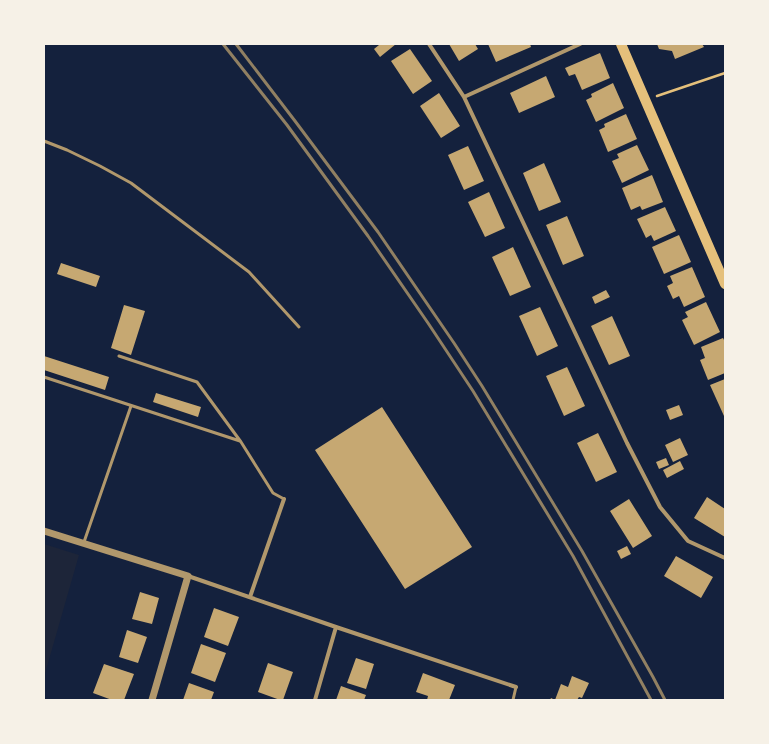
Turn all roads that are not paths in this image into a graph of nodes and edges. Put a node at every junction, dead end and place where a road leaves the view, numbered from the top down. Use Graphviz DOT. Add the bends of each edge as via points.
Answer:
graph roads {
  1 [pos="429,44"];
  2 [pos="580,44"];
  3 [pos="621,44"];
  4 [pos="464,97"];
  5 [pos="44,141"];
  6 [pos="725,284"];
  7 [pos="299,327"];
  8 [pos="119,356"];
  9 [pos="44,377"];
  10 [pos="131,406"];
  11 [pos="241,442"];
  12 [pos="284,500"];
  13 [pos="44,531"];
  14 [pos="84,544"];
  15 [pos="725,558"];
  16 [pos="188,576"];
  17 [pos="250,597"];
  18 [pos="336,627"];
  19 [pos="516,687"];
  20 [pos="152,700"];
  21 [pos="315,700"];
  22 [pos="513,700"];
  1 -- 4 [label="street"];
  2 -- 4 [label="street"];
  3 -- 6 [label="main road"];
  4 -- 15 [label="street" via="627,443 660,507 688,541"];
  5 -- 7 [label="lane" via="131,183 249,272"];
  8 -- 11 [label="lane" via="197,382"];
  9 -- 10 [label="lane"];
  10 -- 11 [label="lane"];
  10 -- 14 [label="lane"];
  11 -- 12 [label="lane" via="274,492"];
  12 -- 17 [label="street"];
  13 -- 14 [label="street"];
  14 -- 16 [label="street"];
  16 -- 17 [label="street"];
  16 -- 20 [label="street"];
  17 -- 18 [label="street"];
  18 -- 19 [label="street"];
  18 -- 21 [label="street"];
  19 -- 22 [label="lane"];
}
